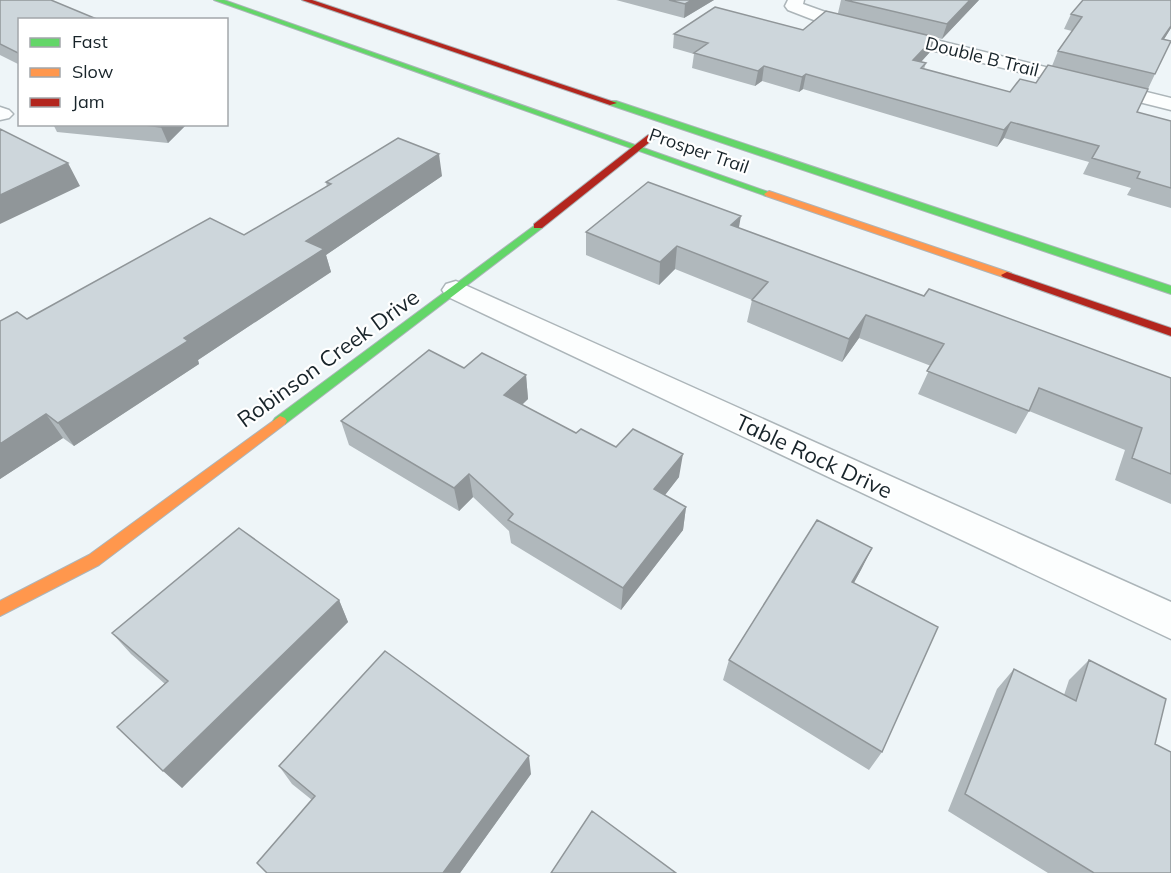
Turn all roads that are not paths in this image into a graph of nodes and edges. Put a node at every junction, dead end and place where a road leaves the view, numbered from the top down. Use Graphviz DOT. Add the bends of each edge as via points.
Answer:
graph roads {
  1 [pos="217,0"];
  2 [pos="305,0"];
  3 [pos="795,3"];
  4 [pos="1171,104"];
  5 [pos="669,123"];
  6 [pos="636,148"];
  7 [pos="456,290"];
  8 [pos="1171,290"];
  9 [pos="1171,332"];
  10 [pos="0,609"];
  11 [pos="1171,621"];
  1 -- 6 [label="main road, Prosper Trail"];
  2 -- 5 [label="main road, Prosper Trail"];
  3 -- 4 [label="street, Double B Trail" via="825,18"];
  5 -- 6 [label="main road, Robinson Creek Drive"];
  5 -- 8 [label="main road, Prosper Trail"];
  6 -- 7 [label="main road, Robinson Creek Drive"];
  6 -- 9 [label="main road, Prosper Trail"];
  7 -- 10 [label="main road, Robinson Creek Drive" via="94,560"];
  7 -- 11 [label="street, Table Rock Drive"];
}
